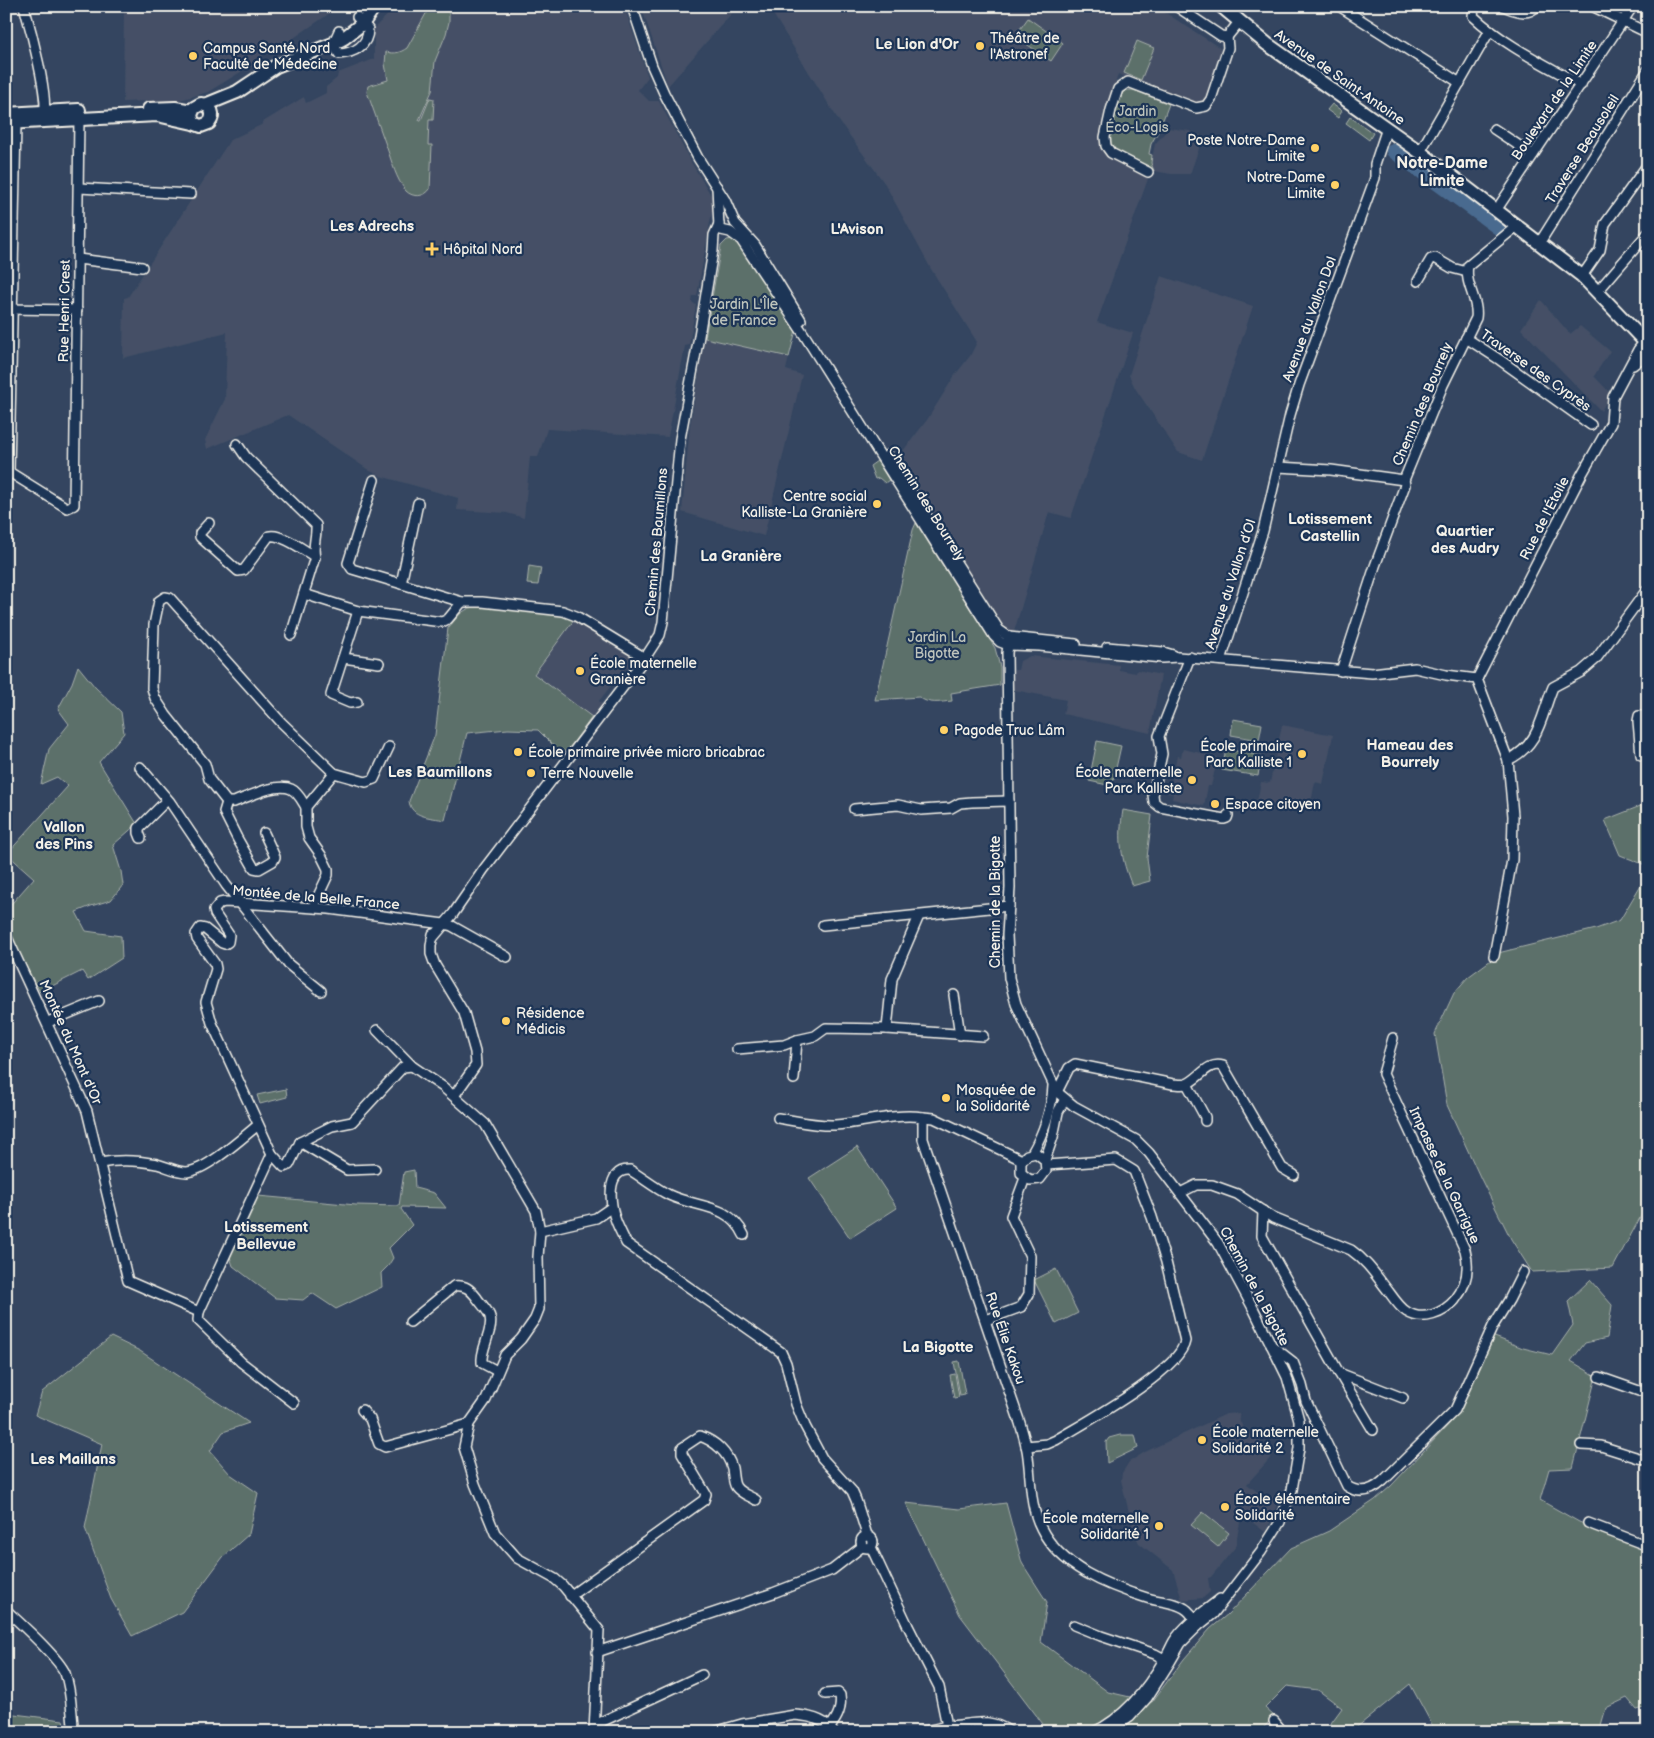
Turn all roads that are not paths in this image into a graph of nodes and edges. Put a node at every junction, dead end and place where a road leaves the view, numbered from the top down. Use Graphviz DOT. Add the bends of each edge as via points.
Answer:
graph roads {
  1 [pos="24,6"];
  2 [pos="632,6"];
  3 [pos="1176,6"];
  4 [pos="1338,6"];
  5 [pos="1474,6"];
  6 [pos="1503,6"];
  7 [pos="1536,6"];
  8 [pos="1592,6"];
  9 [pos="1633,6"];
  10 [pos="374,7"];
  11 [pos="1228,8"];
  12 [pos="360,20"];
  13 [pos="1623,20"];
  14 [pos="1239,22"];
  15 [pos="1490,30"];
  16 [pos="339,31"];
  17 [pos="1648,33"];
  18 [pos="1227,37"];
  19 [pos="333,44"];
  20 [pos="1648,70"];
  21 [pos="1460,82"];
  22 [pos="42,85"];
  23 [pos="248,85"];
  24 [pos="1581,85"];
  25 [pos="209,109"];
  26 [pos="46,111"];
  27 [pos="31,114"];
  28 [pos="193,117"];
  29 [pos="79,118"];
  30 [pos="9,120"];
  31 [pos="1494,129"];
  32 [pos="1385,131"];
  33 [pos="1420,152"];
  34 [pos="1533,155"];
  35 [pos="1648,164"];
  36 [pos="1148,172"];
  37 [pos="718,187"];
  38 [pos="79,188"];
  39 [pos="191,194"];
  40 [pos="1496,209"];
  41 [pos="733,221"];
  42 [pos="719,222"];
  43 [pos="1518,225"];
  44 [pos="729,232"];
  45 [pos="1648,233"];
  46 [pos="1540,242"];
  47 [pos="713,251"];
  48 [pos="78,259"];
  49 [pos="142,267"];
  50 [pos="1467,272"];
  51 [pos="1582,276"];
  52 [pos="1418,281"];
  53 [pos="1598,291"];
  54 [pos="9,308"];
  55 [pos="77,310"];
  56 [pos="1466,338"];
  57 [pos="1647,346"];
  58 [pos="9,373"];
  59 [pos="1591,426"];
  60 [pos="237,444"];
  61 [pos="1278,467"];
  62 [pos="8,471"];
  63 [pos="374,480"];
  64 [pos="1404,480"];
  65 [pos="418,503"];
  66 [pos="1267,517"];
  67 [pos="208,523"];
  68 [pos="315,557"];
  69 [pos="401,584"];
  70 [pos="1646,591"];
  71 [pos="304,594"];
  72 [pos="462,602"];
  73 [pos="358,611"];
  74 [pos="291,635"];
  75 [pos="1008,641"];
  76 [pos="1190,657"];
  77 [pos="343,658"];
  78 [pos="645,658"];
  79 [pos="1221,660"];
  80 [pos="379,663"];
  81 [pos="1341,671"];
  82 [pos="1477,679"];
  83 [pos="356,702"];
  84 [pos="1648,716"];
  85 [pos="390,747"];
  86 [pos="1641,755"];
  87 [pos="1508,760"];
  88 [pos="140,767"];
  89 [pos="334,773"];
  90 [pos="167,800"];
  91 [pos="1009,801"];
  92 [pos="226,802"];
  93 [pos="306,807"];
  94 [pos="854,809"];
  95 [pos="1228,814"];
  96 [pos="264,833"];
  97 [pos="141,838"];
  98 [pos="321,892"];
  99 [pos="241,903"];
  100 [pos="1009,906"];
  101 [pos="313,908"];
  102 [pos="329,909"];
  103 [pos="918,916"];
  104 [pos="441,924"];
  105 [pos="823,925"];
  106 [pos="6,935"];
  107 [pos="1494,956"];
  108 [pos="507,957"];
  109 [pos="322,991"];
  110 [pos="954,995"];
  111 [pos="99,1001"];
  112 [pos="48,1022"];
  113 [pos="887,1029"];
  114 [pos="377,1030"];
  115 [pos="960,1035"];
  116 [pos="983,1036"];
  117 [pos="1393,1038"];
  118 [pos="796,1040"];
  119 [pos="737,1049"];
  120 [pos="412,1066"];
  121 [pos="794,1079"];
  122 [pos="1187,1084"];
  123 [pos="1055,1089"];
  124 [pos="454,1096"];
  125 [pos="1065,1099"];
  126 [pos="923,1117"];
  127 [pos="778,1118"];
  128 [pos="1205,1121"];
  129 [pos="258,1125"];
  130 [pos="300,1142"];
  131 [pos="1032,1153"];
  132 [pos="272,1154"];
  133 [pos="1022,1160"];
  134 [pos="1046,1162"];
  135 [pos="100,1163"];
  136 [pos="375,1169"];
  137 [pos="1294,1175"];
  138 [pos="1025,1178"];
  139 [pos="1180,1193"];
  140 [pos="612,1207"];
  141 [pos="1263,1211"];
  142 [pos="540,1231"];
  143 [pos="744,1235"];
  144 [pos="1523,1272"];
  145 [pos="199,1312"];
  146 [pos="986,1320"];
  147 [pos="410,1322"];
  148 [pos="1271,1344"];
  149 [pos="498,1371"];
  150 [pos="1339,1373"];
  151 [pos="1599,1377"];
  152 [pos="1648,1391"];
  153 [pos="1403,1398"];
  154 [pos="294,1403"];
  155 [pos="362,1410"];
  156 [pos="469,1424"];
  157 [pos="1373,1430"];
  158 [pos="1581,1445"];
  159 [pos="1026,1446"];
  160 [pos="1648,1460"];
  161 [pos="756,1500"];
  162 [pos="1588,1523"];
  163 [pos="1648,1546"];
  164 [pos="867,1547"];
  165 [pos="570,1596"];
  166 [pos="6,1610"];
  167 [pos="1196,1622"];
  168 [pos="1074,1625"];
  169 [pos="597,1652"];
  170 [pos="1168,1661"];
  171 [pos="702,1675"];
  172 [pos="825,1694"];
  173 [pos="1274,1721"];
  174 [pos="947,1726"];
  175 [pos="832,1729"];
  176 [pos="74,1732"];
  177 [pos="594,1732"];
  178 [pos="600,1732"];
  179 [pos="714,1732"];
  180 [pos="922,1732"];
  181 [pos="1010,1732"];
  182 [pos="1094,1732"];
  183 [pos="1102,1732"];
  184 [pos="1283,1732"];
  1 -- 22 [label="street"];
  2 -- 37 [label="street, Chemin des Bourrely" via="664,93 698,158"];
  3 -- 18 [label="street" via="1210,31"];
  4 -- 21 [label="street"];
  5 -- 15 [label="street" via="1473,16"];
  6 -- 7 [label="street" via="1520,12 1534,10"];
  8 -- 13 [label="street"];
  9 -- 13 [label="street, Boulevard de la Limite"];
  10 -- 12 [label="street"];
  11 -- 14 [label="street, Avenue de Saint-Antoine"];
  12 -- 16 [label="street"];
  12 -- 19 [label="street" via="344,38"];
  13 -- 17 [label="street"];
  13 -- 24 [label="street, Boulevard de la Limite"];
  14 -- 18 [label="street"];
  14 -- 32 [label="street, Avenue de Saint-Antoine"];
  15 -- 21 [label="street"];
  15 -- 24 [label="street"];
  16 -- 19 [label="street"];
  16 -- 23 [label="street" via="274,61"];
  18 -- 36 [label="street" via="1228,48 1206,106 1196,108 1128,82 1118,89 1105,136 1106,146 1111,153"];
  19 -- 23 [label="street" via="276,66"];
  20 -- 46 [label="street, Traverse Beausoleil"];
  21 -- 33 [label="street"];
  22 -- 26 [label="street"];
  22 -- 27 [label="street" via="40,102"];
  23 -- 25 [label="street"];
  24 -- 34 [label="street, Boulevard de la Limite"];
  25 -- 28 [label="street" via="197,106"];
  25 -- 28 [label="street" via="211,121 206,126 201,126"];
  26 -- 27 [label="street"];
  26 -- 28 [label="street" via="176,108"];
  26 -- 30 [label="street" via="38,118"];
  27 -- 30 [label="street"];
  28 -- 29 [label="street"];
  29 -- 30 [label="street"];
  29 -- 38 [label="street, Rue Henri Crest"];
  30 -- 54 [label="street"];
  31 -- 34 [label="street"];
  32 -- 33 [label="street, Avenue de Saint-Antoine"];
  32 -- 61 [label="street, Avenue du Vallon Dol" via="1375,164 1375,178 1299,385"];
  33 -- 40 [label="street, Avenue de Saint-Antoine"];
  34 -- 40 [label="street, Boulevard de la Limite"];
  35 -- 51 [label="street" via="1605,224 1600,250"];
  37 -- 41 [label="street, Chemin des Bourrely"];
  37 -- 42 [label="street"];
  38 -- 39 [label="street"];
  38 -- 48 [label="street, Rue Henri Crest"];
  40 -- 43 [label="street, Avenue de Saint-Antoine"];
  41 -- 42 [label="street" via="728,216"];
  41 -- 44 [label="street" via="734,228"];
  41 -- 75 [label="street, Chemin des Bourrely" via="755,246"];
  42 -- 44 [label="street" via="722,230"];
  42 -- 47 [label="street, Chemin des Baumillons"];
  43 -- 46 [label="street, Avenue de Saint-Antoine"];
  43 -- 50 [label="street" via="1468,266"];
  44 -- 47 [label="street, Chemin des Baumillons"];
  44 -- 75 [label="street, Chemin des Bourrely" via="741,240 805,336 994,636 1000,642"];
  45 -- 53 [label="street"];
  46 -- 51 [label="street, Avenue de Saint-Antoine"];
  47 -- 78 [label="street, Chemin des Baumillons" via="680,439 663,622 660,635"];
  48 -- 49 [label="street"];
  48 -- 55 [label="street, Rue Henri Crest"];
  50 -- 52 [label="street" via="1431,258"];
  50 -- 56 [label="street, Chemin des Bourrely" via="1477,310"];
  51 -- 53 [label="street, Avenue de Saint-Antoine"];
  53 -- 57 [label="street, Avenue de Saint-Antoine"];
  54 -- 55 [label="street"];
  54 -- 58 [label="street"];
  55 -- 62 [label="street, Rue Henri Crest" via="74,505 67,508"];
  56 -- 59 [label="street, Traverse des Cyprès"];
  56 -- 64 [label="street, Chemin des Bourrely"];
  57 -- 82 [label="street, Rue de l'Étoile" via="1638,350 1613,396 1611,423"];
  58 -- 62 [label="street"];
  60 -- 68 [label="street" via="316,525 312,548"];
  61 -- 64 [label="street"];
  61 -- 66 [label="street, Avenue du Vallon Dol"];
  63 -- 69 [label="street" via="348,563 352,569"];
  64 -- 81 [label="street, Chemin des Bourrely" via="1405,485"];
  65 -- 69 [label="street"];
  66 -- 79 [label="street, Avenue du Vallon d’Ol"];
  67 -- 68 [label="street" via="200,537 238,571 244,570 269,536 274,535"];
  68 -- 71 [label="street"];
  69 -- 72 [label="street"];
  70 -- 87 [label="street" via="1596,659 1581,672 1553,686 1536,734 1529,744"];
  71 -- 73 [label="street"];
  71 -- 74 [label="street"];
  72 -- 73 [label="street" via="442,622"];
  72 -- 78 [label="street" via="563,611"];
  73 -- 77 [label="street"];
  75 -- 76 [label="street" via="1163,652"];
  75 -- 91 [label="street, Chemin de la Bigotte"];
  76 -- 79 [label="street"];
  76 -- 95 [label="street" via="1159,736 1162,754 1154,802 1160,807 1224,819"];
  77 -- 80 [label="street"];
  77 -- 83 [label="street" via="331,695 350,703"];
  78 -- 104 [label="street, Chemin des Baumillons"];
  79 -- 81 [label="street"];
  81 -- 82 [label="street" via="1372,673 1414,668"];
  82 -- 87 [label="street"];
  84 -- 86 [label="street" via="1639,716 1638,721"];
  85 -- 89 [label="street" via="374,779 366,782"];
  87 -- 107 [label="street" via="1513,816 1512,860"];
  88 -- 90 [label="street"];
  89 -- 92 [label="street" via="282,722 170,598 165,597 159,601 154,625 152,688 166,715 205,764 209,779"];
  89 -- 93 [label="street"];
  90 -- 97 [label="street" via="139,828"];
  90 -- 99 [label="street"];
  91 -- 94 [label="street" via="972,802 951,808 921,810 898,805"];
  91 -- 100 [label="street, Chemin de la Bigotte"];
  92 -- 93 [label="street" via="281,786 292,789"];
  92 -- 96 [label="street" via="224,812 254,868 259,869 274,861"];
  93 -- 98 [label="street" via="309,838 328,868"];
  98 -- 101 [label="street"];
  98 -- 102 [label="street"];
  99 -- 101 [label="street, Montée de la Belle France"];
  99 -- 109 [label="street" via="288,964"];
  99 -- 129 [label="street, Montée de la Belle France" via="220,903 214,910 229,935 228,942 225,944 205,929 200,928 196,934 216,969 206,1002 212,1023"];
  100 -- 103 [label="street"];
  100 -- 123 [label="street, Chemin de la Bigotte" via="1009,978 1016,1004"];
  101 -- 102 [label="street, Montée de la Belle France"];
  102 -- 104 [label="street, Montée de la Belle France"];
  103 -- 105 [label="street"];
  103 -- 113 [label="street" via="892,979"];
  104 -- 108 [label="street, Montée de la Belle France" via="452,926"];
  104 -- 124 [label="street, Chemin des Baumillons" via="432,939 431,954 464,1013 476,1065"];
  106 -- 112 [label="street, Montée du Mont d'Or"];
  110 -- 115 [label="street"];
  111 -- 112 [label="street"];
  112 -- 135 [label="street, Montée du Mont d'Or" via="88,1110"];
  113 -- 115 [label="street"];
  113 -- 118 [label="street" via="826,1028 815,1036"];
  114 -- 120 [label="street"];
  115 -- 116 [label="street"];
  117 -- 141 [label="street, Impasse de la Garrigue" via="1383,1074 1465,1250 1468,1270 1459,1295 1431,1316 1407,1312 1361,1257"];
  118 -- 119 [label="street" via="784,1045"];
  118 -- 121 [label="street"];
  120 -- 124 [label="street"];
  120 -- 130 [label="street" via="403,1067 352,1122 332,1126"];
  122 -- 123 [label="street" via="1074,1064"];
  122 -- 128 [label="street"];
  122 -- 137 [label="street" via="1213,1066 1223,1066 1282,1168"];
  123 -- 125 [label="street, Chemin de la Bigotte"];
  123 -- 131 [label="street"];
  124 -- 142 [label="street" via="485,1124 536,1211"];
  125 -- 134 [label="street" via="1058,1112"];
  125 -- 139 [label="street, Chemin de la Bigotte" via="1136,1140"];
  126 -- 127 [label="street" via="900,1116 836,1125"];
  126 -- 133 [label="street" via="934,1118"];
  126 -- 146 [label="street, Rue Élie Kakou" via="924,1144"];
  129 -- 132 [label="street, Montée de la Belle France"];
  129 -- 135 [label="street" via="204,1166 189,1172 129,1159"];
  130 -- 132 [label="street" via="289,1165 281,1166"];
  130 -- 136 [label="street" via="347,1170"];
  131 -- 133 [label="street"];
  131 -- 134 [label="street"];
  132 -- 145 [label="street"];
  133 -- 138 [label="street" via="1020,1170"];
  134 -- 138 [label="street" via="1046,1170 1040,1179"];
  134 -- 159 [label="street" via="1116,1160 1134,1171 1166,1262 1185,1341 1183,1349 1170,1365 1133,1392 1056,1440"];
  135 -- 145 [label="street, Montée du Mont d'Or" via="128,1281"];
  138 -- 146 [label="street" via="1011,1216 1030,1256 1029,1294 1021,1307"];
  139 -- 141 [label="street, Impasse de la Garrigue" via="1196,1185 1212,1184 1237,1194"];
  139 -- 148 [label="street, Chemin de la Bigotte" via="1218,1243"];
  140 -- 142 [label="street" via="596,1218"];
  140 -- 143 [label="street" via="611,1185 614,1178 617,1173 630,1170 670,1195 723,1211 740,1225"];
  140 -- 164 [label="street" via="626,1243 781,1352 805,1426 822,1458 852,1491 867,1535 861,1539"];
  141 -- 150 [label="street" via="1262,1236"];
  142 -- 149 [label="street" via="538,1309 535,1319 505,1355"];
  144 -- 148 [label="street" via="1493,1326 1455,1410 1370,1490 1353,1490 1347,1486 1306,1401 1294,1362"];
  145 -- 154 [label="street" via="198,1320 241,1362"];
  146 -- 159 [label="street, Rue Élie Kakou"];
  147 -- 149 [label="street" via="454,1286 462,1285 470,1290 490,1317 481,1358 482,1364"];
  148 -- 167 [label="street, Chemin de la Bigotte" via="1288,1377 1299,1420 1299,1448 1292,1490 1280,1522 1261,1552 1213,1614"];
  149 -- 156 [label="street" via="486,1400"];
  150 -- 153 [label="street"];
  150 -- 157 [label="street"];
  151 -- 152 [label="street"];
  155 -- 156 [label="street" via="370,1419 379,1444 385,1448"];
  156 -- 165 [label="street" via="464,1447 495,1533 518,1558 555,1579"];
  158 -- 160 [label="street" via="1601,1446"];
  159 -- 167 [label="street, Rue Élie Kakou" via="1035,1514 1051,1545 1067,1560 1097,1578 1147,1598 1183,1607"];
  161 -- 165 [label="street" via="735,1486 731,1465 720,1448 700,1436 682,1448 682,1454 706,1494 704,1500"];
  162 -- 163 [label="street"];
  164 -- 169 [label="street" via="832,1570 774,1593"];
  164 -- 174 [label="street" via="940,1687"];
  165 -- 169 [label="street" via="599,1630"];
  166 -- 176 [label="street" via="53,1656 64,1672"];
  167 -- 170 [label="street, Chemin de la Bigotte"];
  168 -- 170 [label="street"];
  169 -- 177 [label="street"];
  170 -- 182 [label="street, Chemin de la Bigotte" via="1125,1711"];
  170 -- 183 [label="street, Chemin de la Bigotte" via="1147,1698 1130,1717"];
  171 -- 178 [label="street" via="600,1722"];
  172 -- 175 [label="street" via="840,1696 840,1711"];
  173 -- 184 [label="street"];
  174 -- 180 [label="street"];
  174 -- 181 [label="street" via="983,1721"];
  175 -- 179 [label="street" via="824,1722 795,1715"];
}
